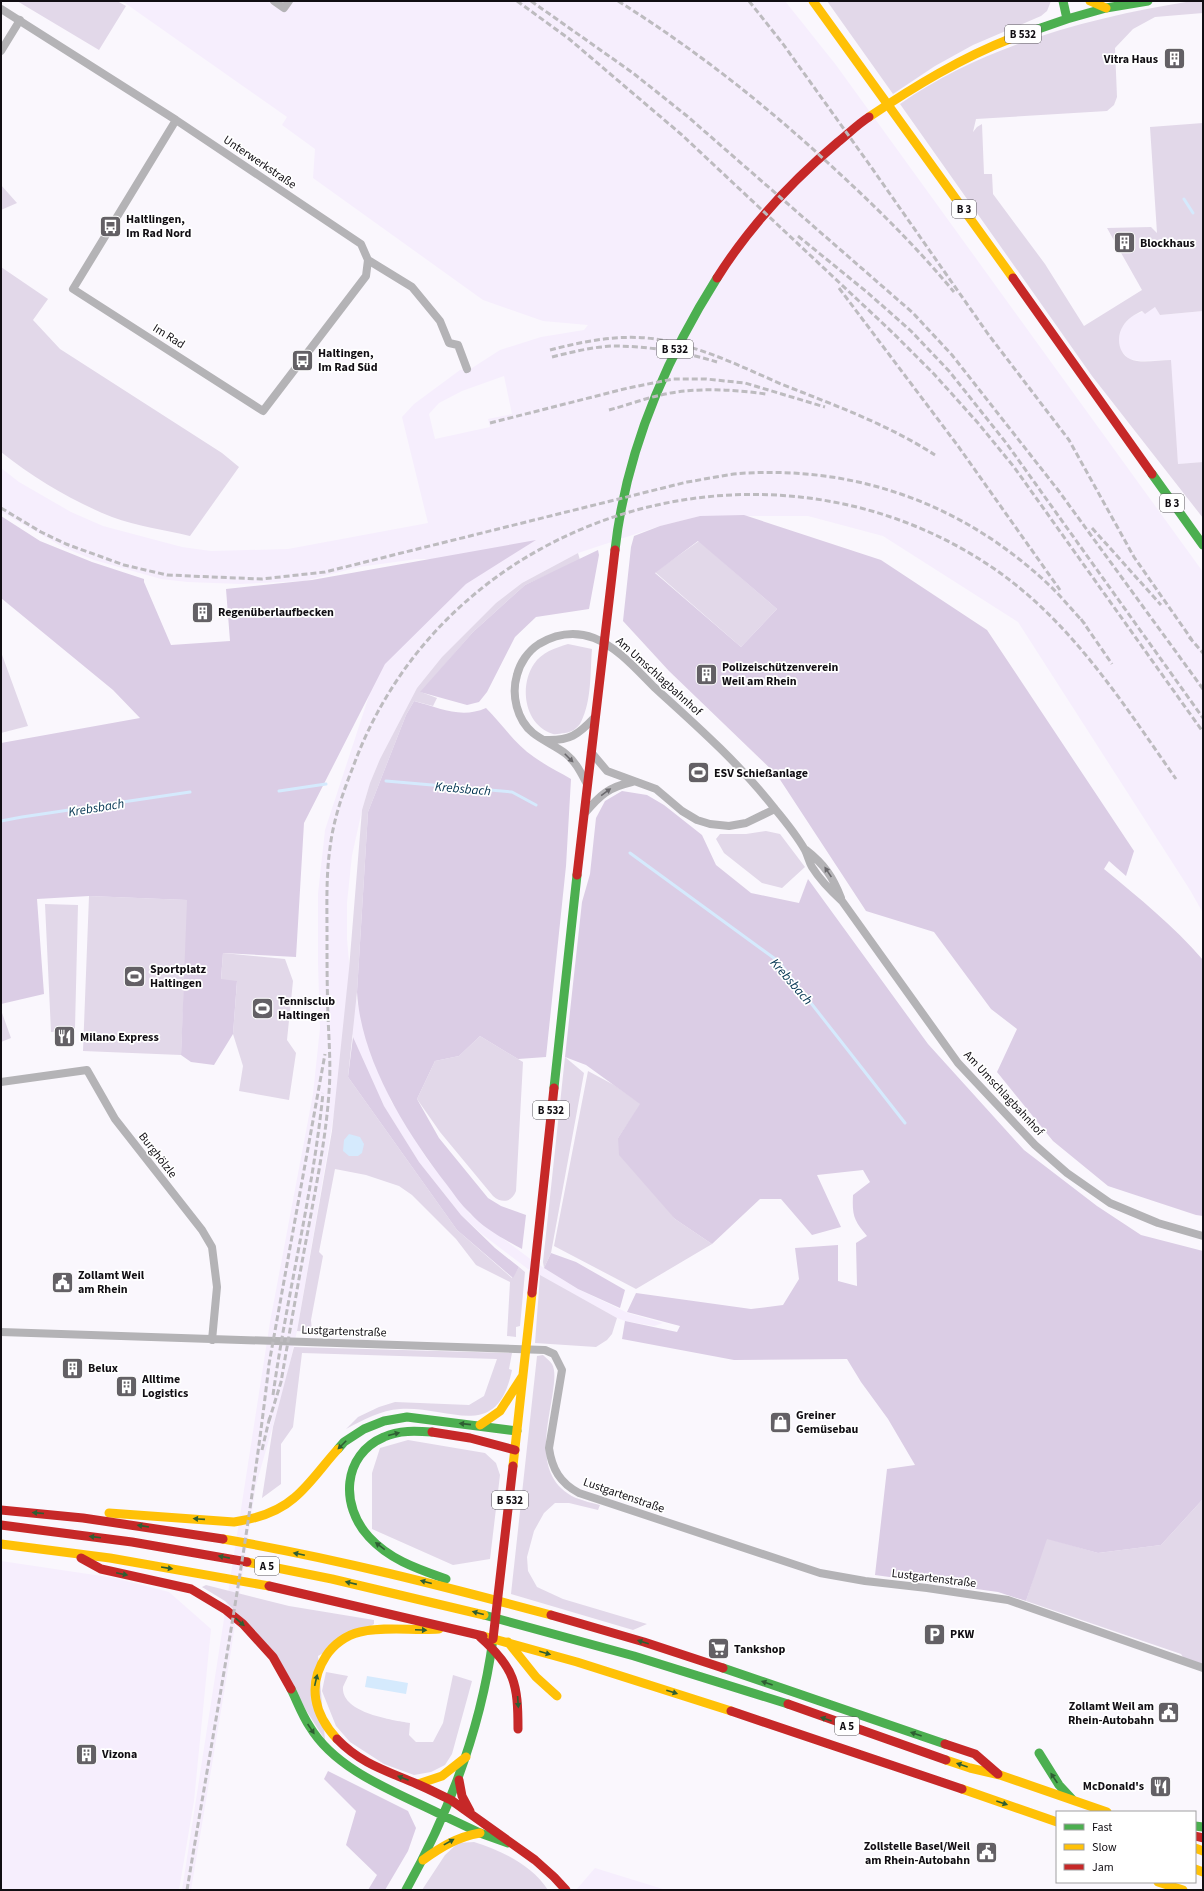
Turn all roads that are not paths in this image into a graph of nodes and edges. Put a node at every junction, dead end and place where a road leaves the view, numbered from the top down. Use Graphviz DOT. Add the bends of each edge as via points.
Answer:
graph roads {
  1 [pos="274,1"];
  2 [pos="289,1"];
  3 [pos="813,1"];
  4 [pos="1063,1"];
  5 [pos="1090,1"];
  6 [pos="1148,1"];
  7 [pos="1,8"];
  8 [pos="1106,8"];
  9 [pos="1068,19"];
  10 [pos="20,20"];
  11 [pos="1,51"];
  12 [pos="176,120"];
  13 [pos="368,260"];
  14 [pos="467,369"];
  15 [pos="1203,545"];
  16 [pos="595,716"];
  17 [pos="544,740"];
  18 [pos="591,752"];
  19 [pos="634,782"];
  20 [pos="587,784"];
  21 [pos="775,809"];
  22 [pos="584,813"];
  23 [pos="1,1082"];
  24 [pos="1203,1236"];
  25 [pos="1,1332"];
  26 [pos="212,1340"];
  27 [pos="523,1373"];
  28 [pos="480,1425"];
  29 [pos="517,1431"];
  30 [pos="515,1450"];
  31 [pos="1,1510"];
  32 [pos="75,1516"];
  33 [pos="1,1525"];
  34 [pos="1,1544"];
  35 [pos="74,1553"];
  36 [pos="477,1594"];
  37 [pos="452,1628"];
  38 [pos="477,1634"];
  39 [pos="508,1642"];
  40 [pos="1203,1668"];
  41 [pos="557,1696"];
  42 [pos="518,1729"];
  43 [pos="1039,1753"];
  44 [pos="466,1757"];
  45 [pos="1000,1775"];
  46 [pos="459,1780"];
  47 [pos="418,1784"];
  48 [pos="451,1800"];
  49 [pos="1073,1800"];
  50 [pos="1104,1811"];
  51 [pos="472,1813"];
  52 [pos="444,1816"];
  53 [pos="1055,1822"];
  54 [pos="480,1833"];
  55 [pos="515,1846"];
  56 [pos="423,1860"];
  57 [pos="1161,1883"];
  58 [pos="406,1890"];
  59 [pos="566,1890"];
  60 [pos="1183,1890"];
  1 -- 2 [label="street" via="284,8"];
  3 -- 15 [label="main road, B 3"];
  4 -- 9 [label="main road"];
  5 -- 8 [label="main road"];
  6 -- 8 [label="main road"];
  7 -- 10 [label="street, Unterwerkstraße"];
  8 -- 9 [label="main road"];
  9 -- 16 [label="main road, B 532" via="980,51 914,87 855,128 804,172 735,250 682,336 646,416 625,490 615,546"];
  10 -- 11 [label="street"];
  10 -- 12 [label="street, Unterwerkstraße"];
  12 -- 13 [label="street, Unterwerkstraße" via="361,244"];
  12 -- 13 [label="street, Im Rad" via="73,289 263,411 366,276"];
  13 -- 14 [label="street" via="412,287 440,321 449,343 458,345"];
  16 -- 17 [label="street" via="575,736"];
  16 -- 18 [label="main road, B 532"];
  17 -- 20 [label="street, Am Umschlagbahnhof, one-way" via="572,760"];
  17 -- 21 [label="street, Am Umschlagbahnhof" via="526,726 517,708 514,683 520,666 536,646 554,637 574,633 592,638 619,654 689,719 736,765"];
  18 -- 19 [label="street" via="607,771"];
  18 -- 20 [label="main road, B 532"];
  19 -- 21 [label="street" via="656,789 682,811 710,824 729,826 746,823"];
  22 -- 19 [label="street, one-way" via="611,788"];
  20 -- 22 [label="main road, B 532"];
  21 -- 24 [label="street, Am Umschlagbahnhof" via="805,850 812,867 842,901 958,1063 1035,1144 1067,1173 1110,1203 1158,1223"];
  22 -- 27 [label="main road, B 532"];
  23 -- 26 [label="street, Burghölzle" via="87,1070 115,1120 202,1230 212,1247 217,1286"];
  25 -- 26 [label="street, Lustgartenstraße"];
  26 -- 40 [label="street, Lustgartenstraße" via="545,1350 554,1354 562,1370 550,1448 551,1460 562,1482 579,1493 820,1573 1008,1600"];
  27 -- 28 [label="main road" via="504,1408 497,1416"];
  27 -- 29 [label="main road, B 532"];
  28 -- 29 [label="main road"];
  28 -- 32 [label="main road, one-way" via="407,1417 384,1421 364,1429 344,1442 294,1498 253,1519 234,1522 88,1512"];
  29 -- 30 [label="main road, B 532"];
  36 -- 30 [label="main road, one-way" via="402,1562 370,1538 353,1517 349,1502 349,1479 356,1461 370,1445 390,1434 401,1432 414,1431 461,1437"];
  30 -- 44 [label="main road, B 532" via="495,1631 484,1694"];
  32 -- 31 [label="main road, one-way"];
  36 -- 32 [label="main road, one-way" via="398,1574 220,1538"];
  45 -- 33 [label="main road, A 5, one-way" via="970,1768 695,1674 463,1609 212,1555"];
  34 -- 35 [label="main road, A 5"];
  35 -- 37 [label="main road, A 5, one-way" via="250,1582"];
  35 -- 52 [label="main road, one-way" via="101,1570 191,1589 226,1610 243,1624 273,1657 310,1728 332,1754 360,1773"];
  45 -- 36 [label="main road, one-way" via="975,1754 646,1642"];
  37 -- 38 [label="main road, A 5"];
  47 -- 37 [label="main road, one-way" via="360,1760 336,1740 320,1716 314,1683 319,1666 328,1653 336,1644 358,1632 386,1628 424,1631"];
  38 -- 39 [label="main road, A 5"];
  38 -- 42 [label="main road, one-way" via="496,1649 509,1666 517,1690"];
  39 -- 41 [label="main road" via="536,1677"];
  39 -- 53 [label="main road, A 5, one-way" via="635,1679"];
  49 -- 43 [label="main road, one-way" via="1059,1785"];
  44 -- 46 [label="main road, B 532"];
  44 -- 47 [label="main road" via="442,1776"];
  45 -- 49 [label="main road, A 5"];
  46 -- 48 [label="main road, B 532"];
  46 -- 51 [label="main road" via="464,1800"];
  47 -- 48 [label="main road"];
  48 -- 51 [label="main road"];
  48 -- 52 [label="main road, B 532"];
  49 -- 50 [label="main road, A 5"];
  51 -- 55 [label="main road"];
  52 -- 54 [label="main road"];
  52 -- 56 [label="main road, B 532"];
  54 -- 55 [label="main road"];
  56 -- 54 [label="main road, one-way" via="451,1840"];
  55 -- 59 [label="main road" via="543,1866"];
  56 -- 58 [label="main road, B 532"];
  57 -- 60 [label="main road"];
}
